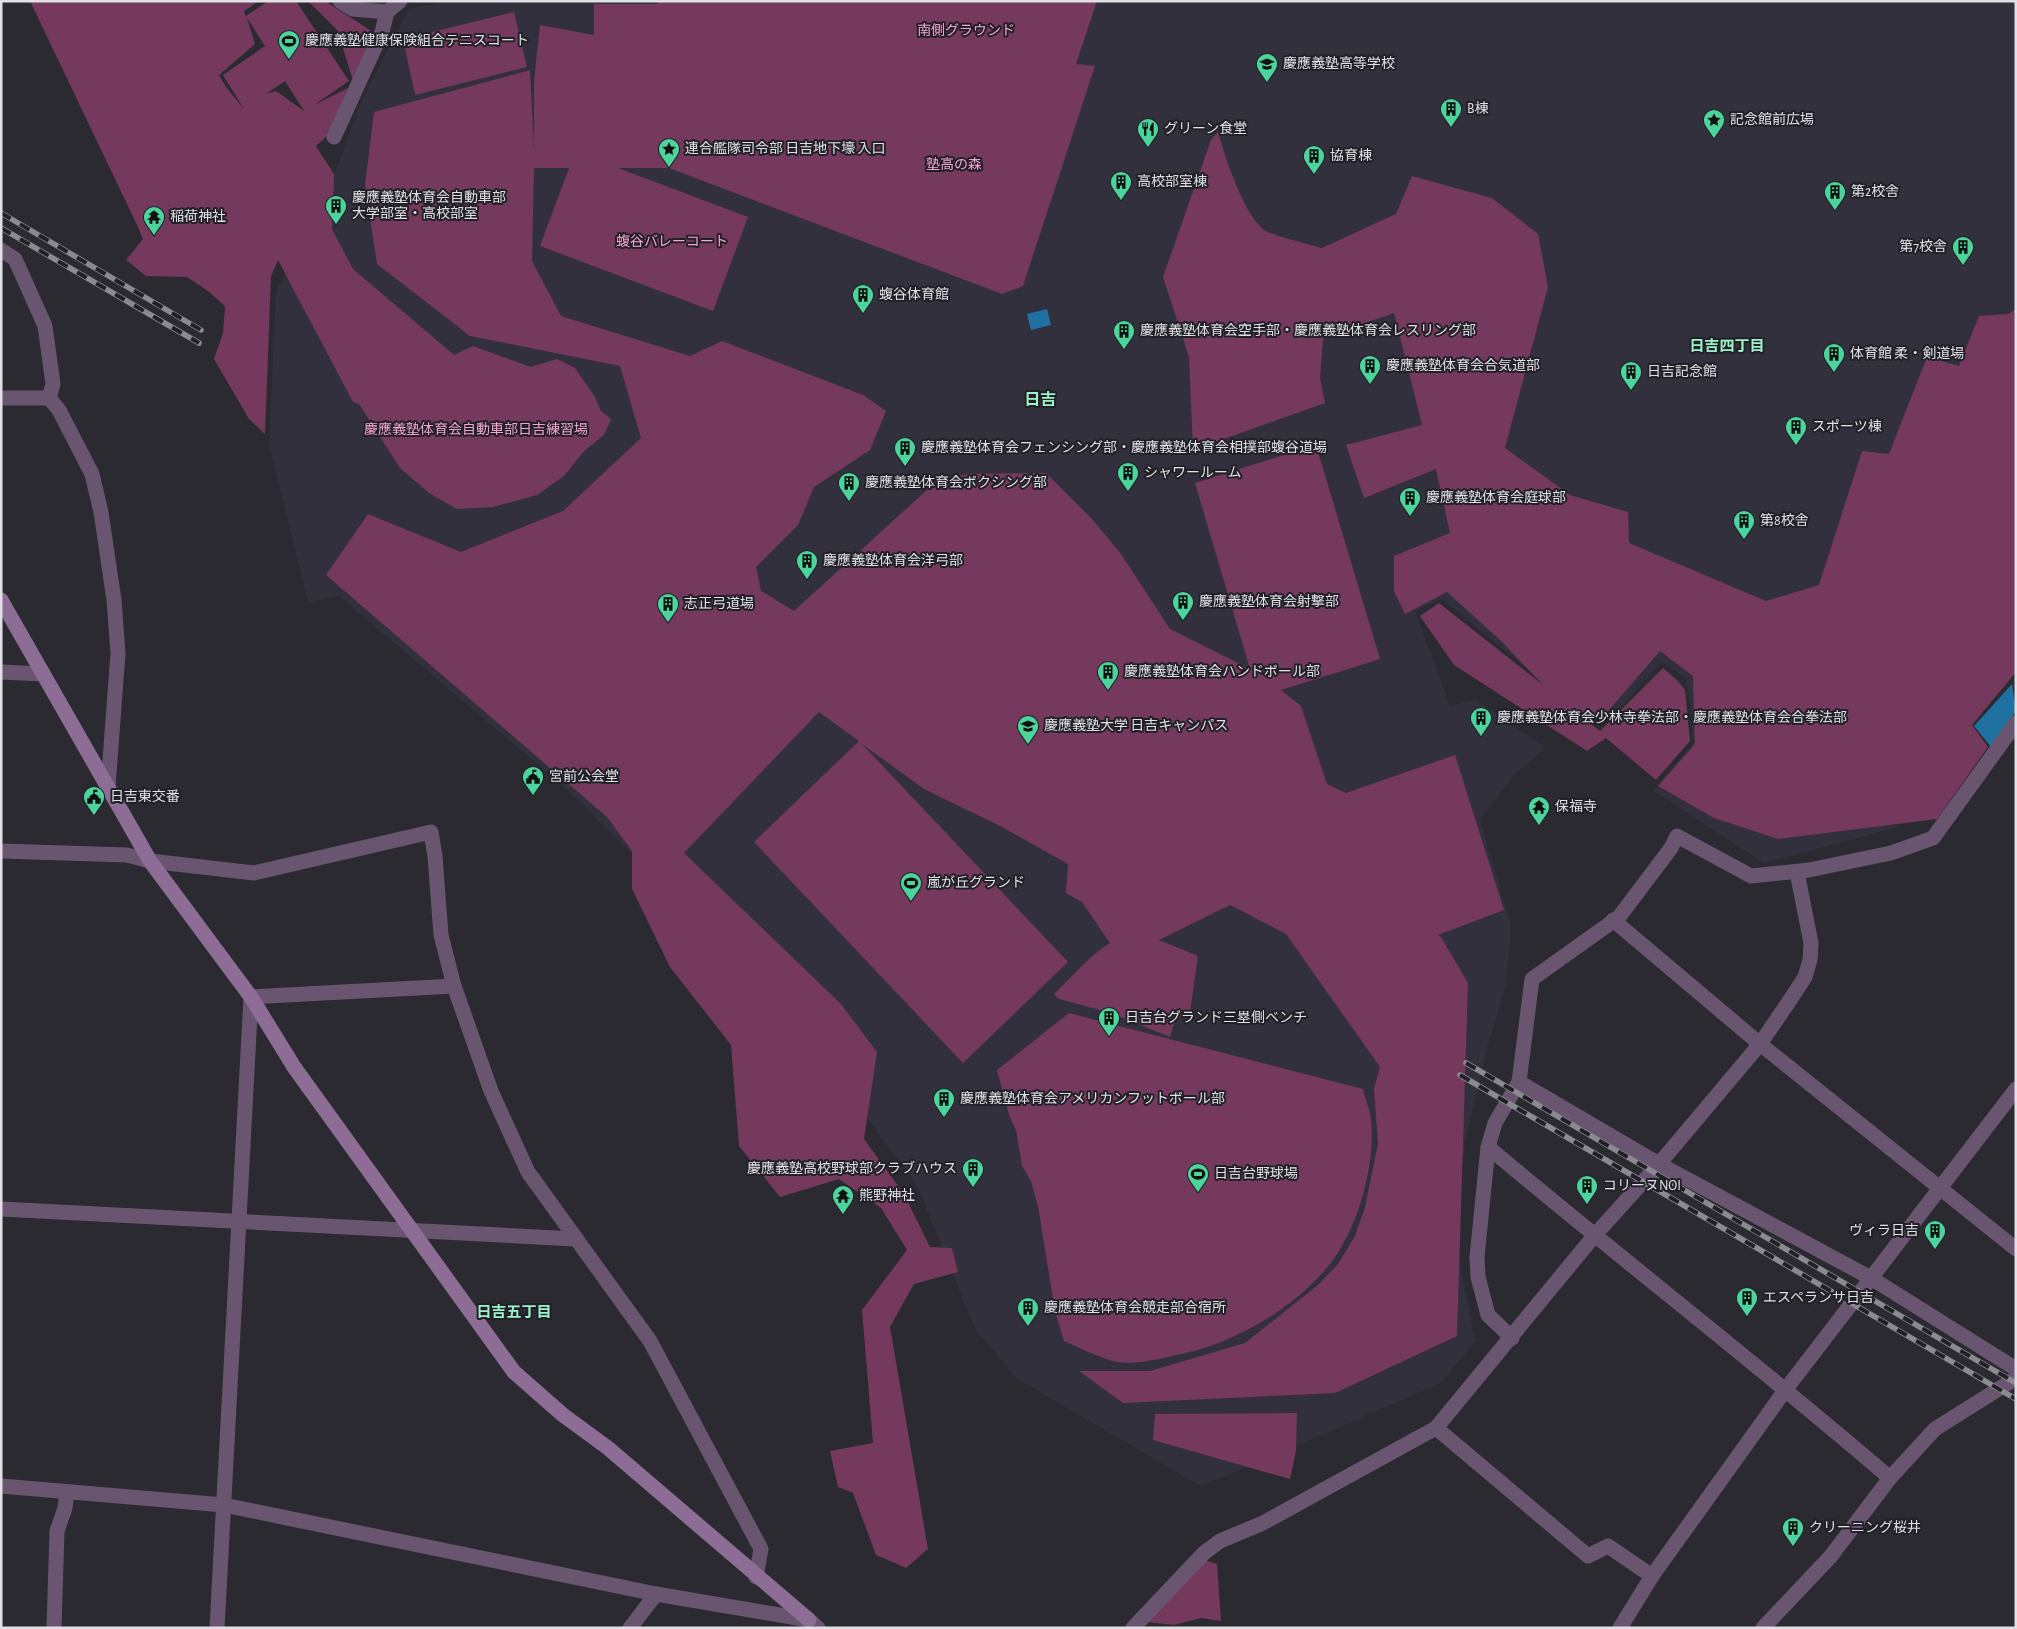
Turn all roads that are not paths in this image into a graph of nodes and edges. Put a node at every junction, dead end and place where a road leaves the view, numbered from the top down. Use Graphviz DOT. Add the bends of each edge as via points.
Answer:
graph roads {
  1 [pos="340,1"];
  2 [pos="400,1"];
  3 [pos="387,12"];
  4 [pos="334,137"];
  5 [pos="1,250"];
  6 [pos="1,398"];
  7 [pos="49,398"];
  8 [pos="1,600"];
  9 [pos="1,672"];
  10 [pos="43,674"];
  11 [pos="2016,723"];
  12 [pos="108,787"];
  13 [pos="1,851"];
  14 [pos="150,861"];
  15 [pos="1797,872"];
  16 [pos="1614,920"];
  17 [pos="454,986"];
  18 [pos="251,996"];
  19 [pos="1760,1044"];
  20 [pos="1519,1082"];
  21 [pos="2016,1089"];
  22 [pos="1488,1147"];
  23 [pos="1659,1164"];
  24 [pos="1941,1188"];
  25 [pos="1,1209"];
  26 [pos="239,1223"];
  27 [pos="413,1231"];
  28 [pos="1594,1236"];
  29 [pos="575,1239"];
  30 [pos="2016,1249"];
  31 [pos="1871,1278"];
  32 [pos="1512,1338"];
  33 [pos="2016,1369"];
  34 [pos="2016,1378"];
  35 [pos="1786,1389"];
  36 [pos="1436,1428"];
  37 [pos="1890,1478"];
  38 [pos="1,1486"];
  39 [pos="67,1492"];
  40 [pos="224,1505"];
  41 [pos="1652,1576"];
  42 [pos="756,1577"];
  43 [pos="656,1594"];
  44 [pos="813,1624"];
  45 [pos="54,1628"];
  46 [pos="217,1628"];
  47 [pos="630,1628"];
  48 [pos="1133,1628"];
  49 [pos="1620,1628"];
  50 [pos="1763,1628"];
  1 -- 3 [label="street" via="353,9"];
  2 -- 3 [label="street"];
  3 -- 4 [label="street" via="382,32"];
  5 -- 7 [label="street" via="15,259 44,326 54,384"];
  6 -- 7 [label="street"];
  7 -- 12 [label="street" via="59,410 92,474 114,600 118,653"];
  8 -- 10 [label="street"];
  9 -- 10 [label="street"];
  10 -- 12 [label="street"];
  11 -- 15 [label="street" via="1933,838 1891,854"];
  12 -- 14 [label="street"];
  13 -- 14 [label="street" via="127,855"];
  14 -- 17 [label="street" via="254,872 430,832 435,856 440,935"];
  14 -- 18 [label="street"];
  15 -- 16 [label="street" via="1751,876 1677,836 1672,848"];
  15 -- 19 [label="street" via="1811,944 1810,960 1804,977"];
  16 -- 19 [label="street"];
  16 -- 20 [label="street" via="1532,979"];
  17 -- 18 [label="street"];
  17 -- 29 [label="street" via="491,1091 528,1172"];
  18 -- 26 [label="street"];
  18 -- 27 [label="street" via="294,1067"];
  19 -- 23 [label="street"];
  19 -- 24 [label="street"];
  20 -- 22 [label="street" via="1495,1123"];
  20 -- 23 [label="street"];
  21 -- 24 [label="street"];
  22 -- 28 [label="street"];
  22 -- 32 [label="street" via="1477,1257 1478,1278 1488,1315"];
  23 -- 28 [label="street"];
  23 -- 31 [label="street"];
  24 -- 30 [label="street"];
  24 -- 31 [label="street"];
  25 -- 26 [label="street"];
  26 -- 27 [label="street"];
  26 -- 40 [label="street"];
  27 -- 29 [label="street"];
  27 -- 42 [label="street" via="514,1372 563,1416 608,1448"];
  28 -- 32 [label="street"];
  28 -- 35 [label="street"];
  29 -- 42 [label="street" via="650,1341 761,1550"];
  31 -- 33 [label="street"];
  31 -- 35 [label="street"];
  32 -- 36 [label="street"];
  34 -- 37 [label="street" via="1935,1429"];
  35 -- 37 [label="street"];
  35 -- 41 [label="street"];
  36 -- 41 [label="street" via="1588,1556 1608,1546"];
  36 -- 48 [label="street" via="1263,1523 1220,1541 1204,1553"];
  37 -- 50 [label="street" via="1831,1556"];
  38 -- 39 [label="street"];
  39 -- 40 [label="street"];
  39 -- 45 [label="street" via="57,1531"];
  40 -- 43 [label="street"];
  40 -- 46 [label="street"];
  41 -- 49 [label="street"];
  42 -- 44 [label="street"];
  43 -- 44 [label="street"];
  43 -- 47 [label="street"];
}
